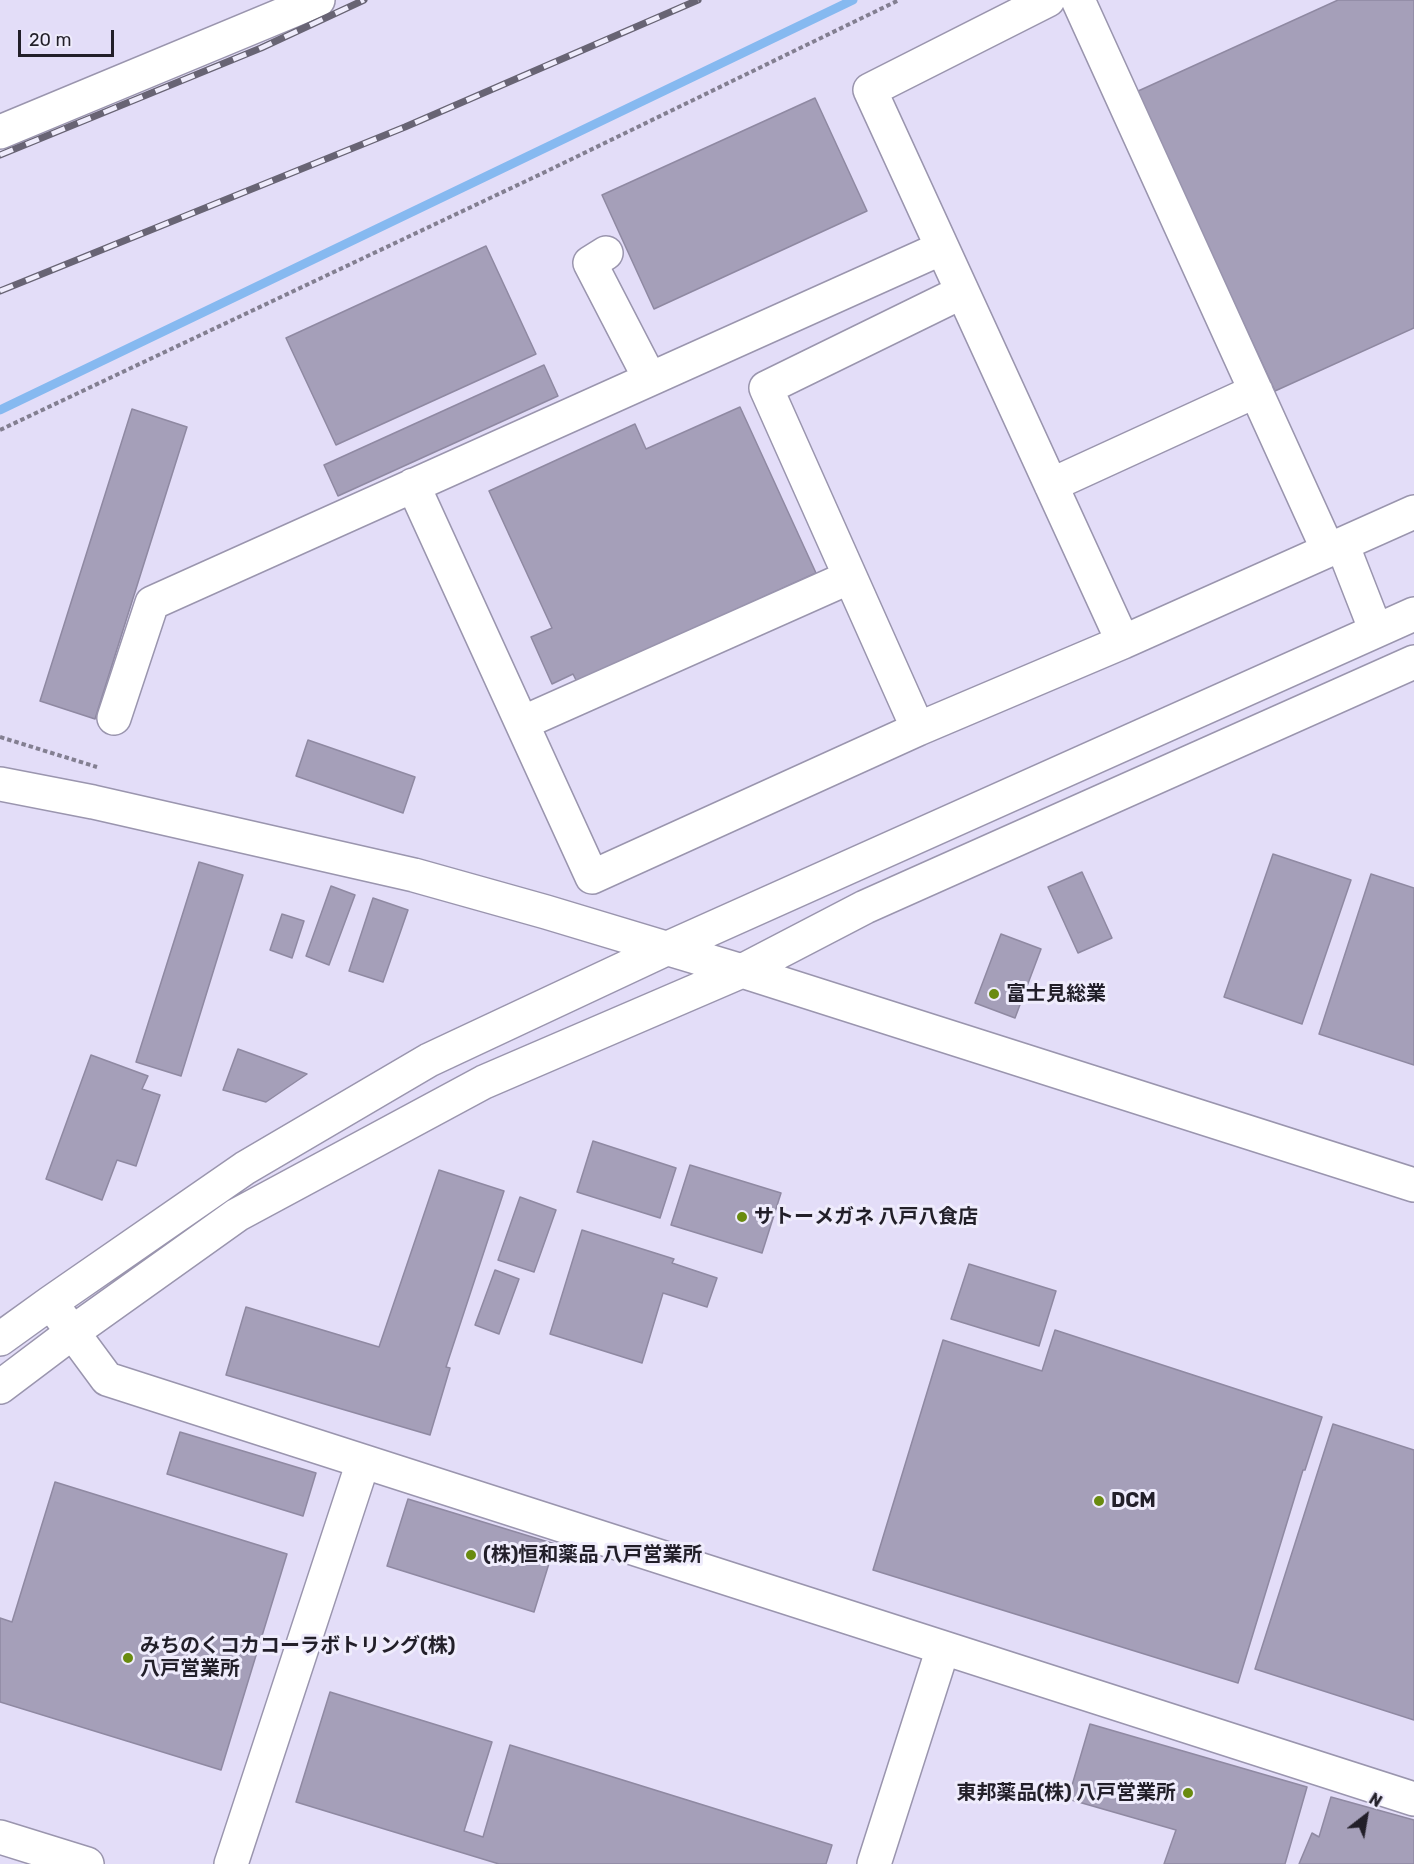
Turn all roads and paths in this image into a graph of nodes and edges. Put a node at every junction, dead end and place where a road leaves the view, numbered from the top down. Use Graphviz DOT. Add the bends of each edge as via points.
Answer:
graph roads {
  1 [pos="318,0"];
  2 [pos="899,0"];
  3 [pos="1048,0"];
  4 [pos="1078,0"];
  5 [pos="0,132"];
  6 [pos="942,248"];
  7 [pos="606,253"];
  8 [pos="962,292"];
  9 [pos="650,379"];
  10 [pos="1256,391"];
  11 [pos="0,430"];
  12 [pos="413,485"];
  13 [pos="1051,485"];
  14 [pos="1414,512"];
  15 [pos="1335,547"];
  16 [pos="850,577"];
  17 [pos="1414,614"];
  18 [pos="1376,631"];
  19 [pos="1123,642"];
  20 [pos="1414,662"];
  21 [pos="114,718"];
  22 [pos="522,723"];
  23 [pos="918,729"];
  24 [pos="0,784"];
  25 [pos="668,948"];
  26 [pos="742,971"];
  27 [pos="1414,1185"];
  28 [pos="50,1303"];
  29 [pos="73,1332"];
  30 [pos="0,1340"];
  31 [pos="0,1387"];
  32 [pos="363,1462"];
  33 [pos="943,1648"];
  34 [pos="1414,1799"];
  35 [pos="0,1837"];
  36 [pos="87,1864"];
  37 [pos="231,1864"];
  38 [pos="874,1864"];
  1 -- 5 [label="street"];
  2 -- 11 [label="path"];
  3 -- 6 [label="street" via="870,90"];
  4 -- 10 [label="street"];
  6 -- 8 [label="street"];
  6 -- 9 [label="street"];
  7 -- 9 [label="street" via="590,263"];
  8 -- 13 [label="street"];
  8 -- 16 [label="street" via="766,388"];
  9 -- 12 [label="street"];
  10 -- 13 [label="street"];
  10 -- 15 [label="street"];
  12 -- 21 [label="street" via="152,603"];
  12 -- 22 [label="street"];
  13 -- 19 [label="street"];
  14 -- 15 [label="street"];
  15 -- 18 [label="street"];
  15 -- 19 [label="street"];
  16 -- 22 [label="street"];
  16 -- 23 [label="street"];
  17 -- 18 [label="street"];
  18 -- 25 [label="street"];
  19 -- 23 [label="street"];
  20 -- 26 [label="street" via="866,906"];
  22 -- 23 [label="street" via="592,877"];
  24 -- 25 [label="street" via="414,875"];
  25 -- 26 [label="street"];
  25 -- 28 [label="street" via="429,1060 245,1168"];
  26 -- 27 [label="street"];
  26 -- 29 [label="street" via="484,1082 237,1215"];
  28 -- 29 [label="street"];
  28 -- 30 [label="street"];
  29 -- 31 [label="street"];
  29 -- 32 [label="street" via="107,1379"];
  32 -- 33 [label="street"];
  32 -- 37 [label="street"];
  33 -- 34 [label="street"];
  33 -- 38 [label="street"];
  35 -- 36 [label="street"];
}
